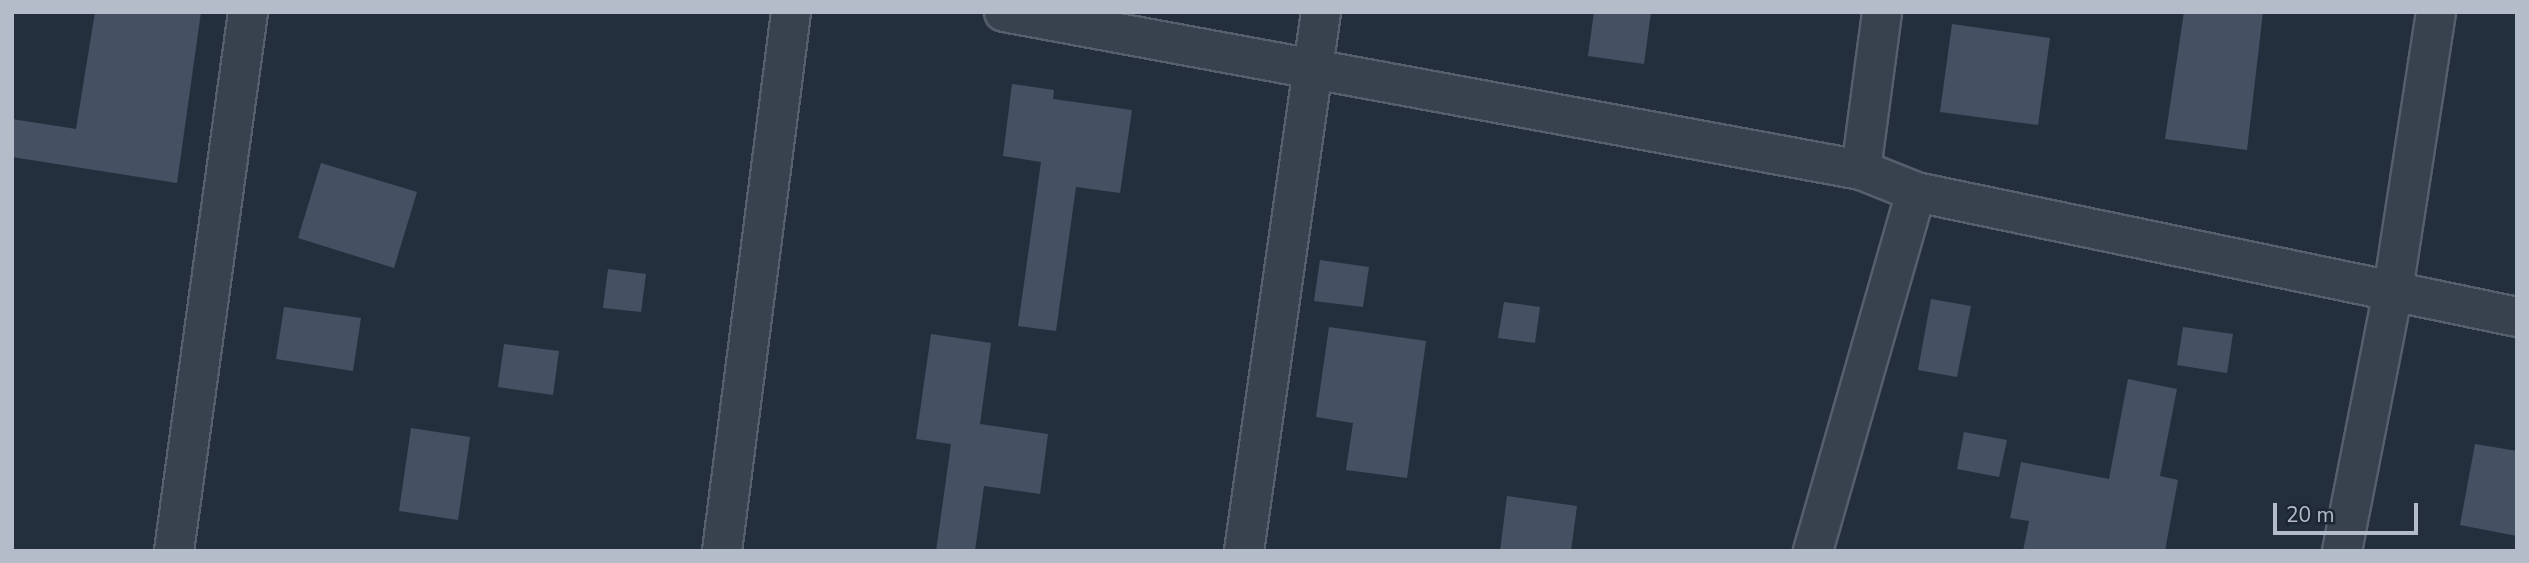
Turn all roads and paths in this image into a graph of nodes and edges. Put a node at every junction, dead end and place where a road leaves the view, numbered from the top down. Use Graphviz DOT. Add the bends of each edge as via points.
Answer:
graph roads {
  1 [pos="248,12"];
  2 [pos="791,12"];
  3 [pos="1004,12"];
  4 [pos="1321,12"];
  5 [pos="1882,12"];
  6 [pos="2436,12"];
  7 [pos="1313,67"];
  8 [pos="1861,170"];
  9 [pos="1916,191"];
  10 [pos="2393,290"];
  11 [pos="2517,317"];
  12 [pos="174,551"];
  13 [pos="722,551"];
  14 [pos="1244,551"];
  15 [pos="1813,551"];
  16 [pos="2342,551"];
  1 -- 12 [label="street"];
  2 -- 13 [label="street"];
  3 -- 7 [label="street"];
  4 -- 7 [label="street"];
  5 -- 8 [label="street"];
  6 -- 10 [label="street"];
  7 -- 8 [label="street"];
  7 -- 14 [label="street"];
  8 -- 9 [label="street"];
  9 -- 10 [label="street"];
  9 -- 15 [label="street"];
  10 -- 11 [label="street"];
  10 -- 16 [label="street"];
}
